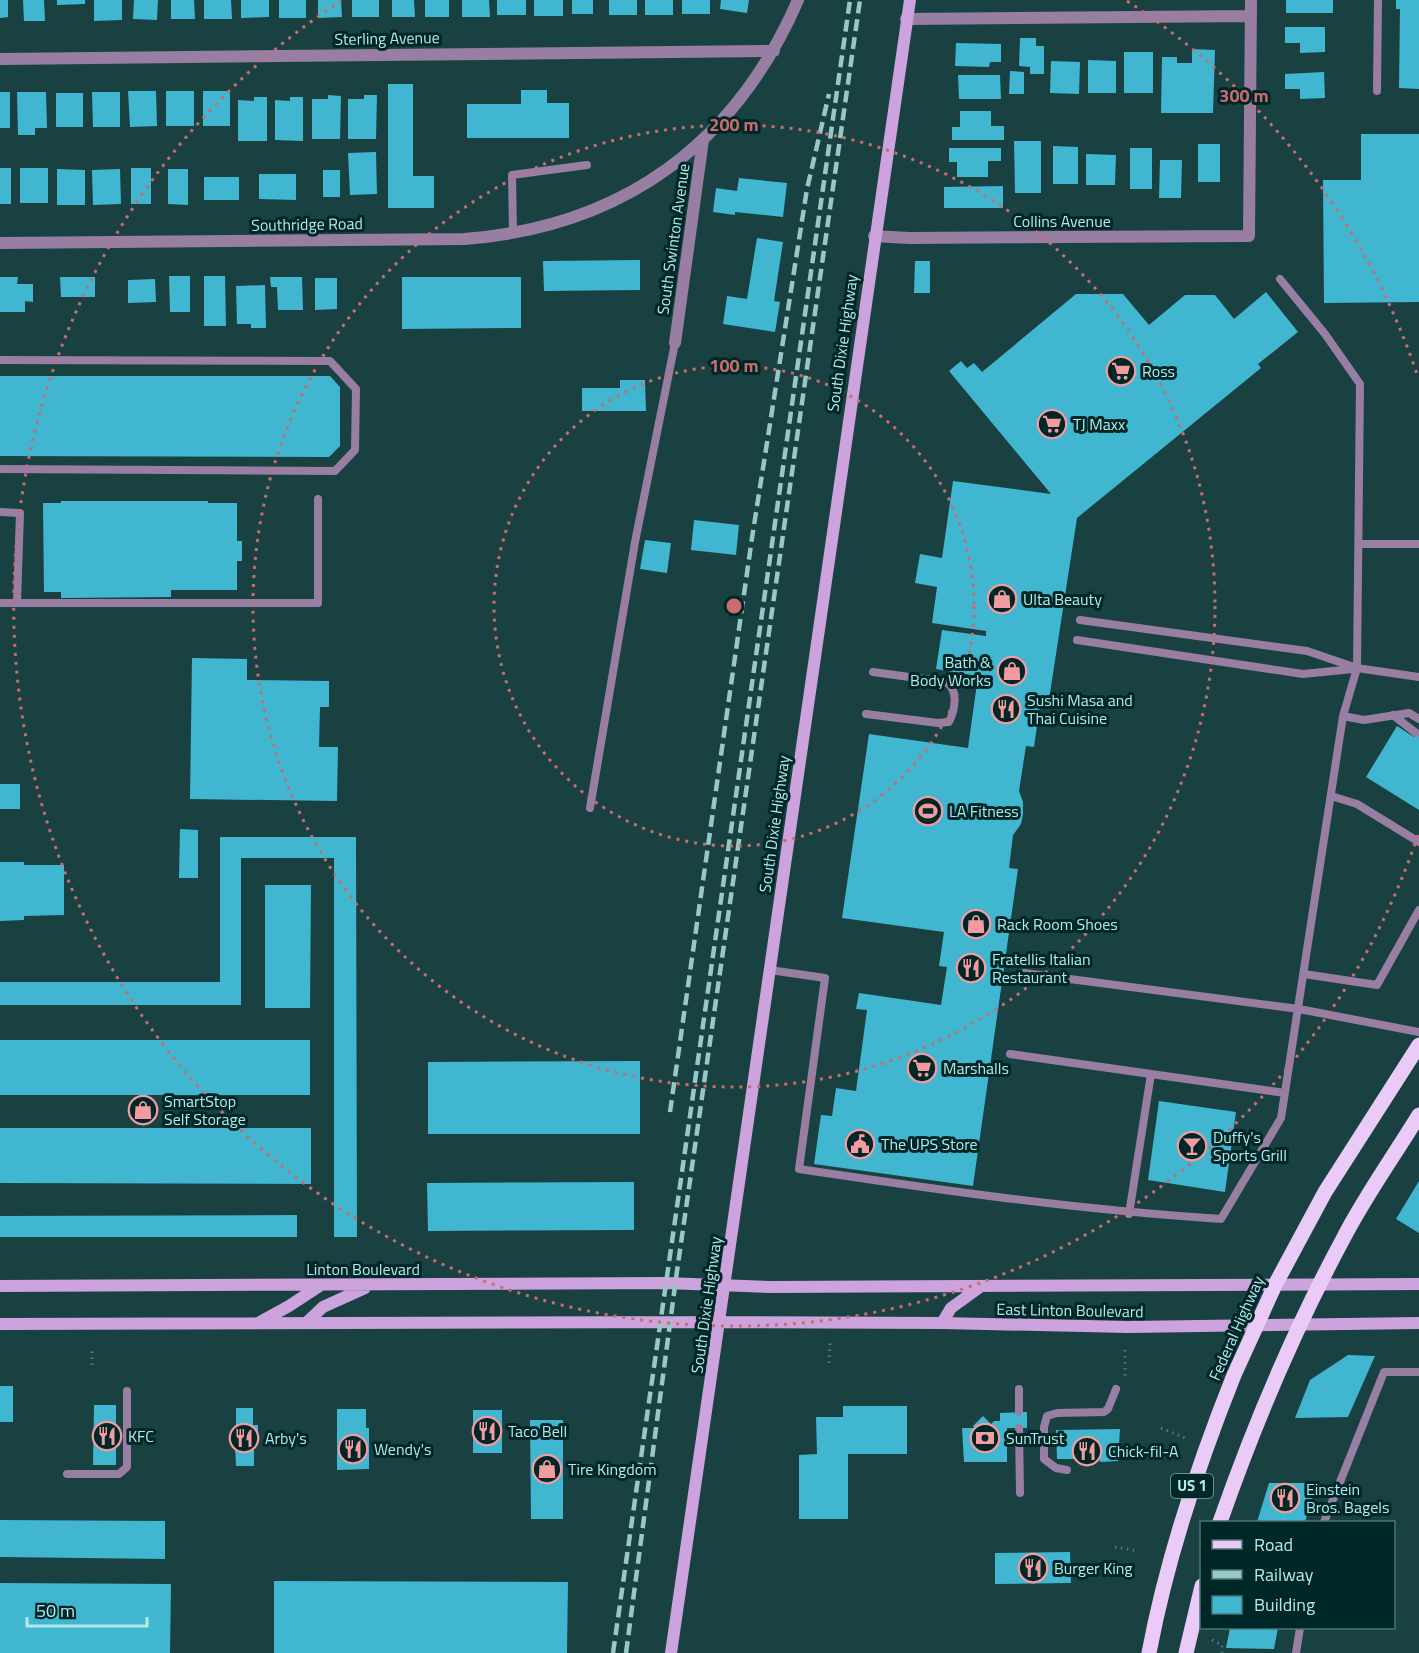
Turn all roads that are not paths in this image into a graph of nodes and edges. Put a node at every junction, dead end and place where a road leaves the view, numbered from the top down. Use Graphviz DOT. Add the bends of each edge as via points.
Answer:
graph roads {
  1 [pos="798,0"];
  2 [pos="910,0"];
  3 [pos="1251,0"];
  4 [pos="1378,0"];
  5 [pos="1251,16"];
  6 [pos="906,19"];
  7 [pos="774,51"];
  8 [pos="0,59"];
  9 [pos="1377,91"];
  10 [pos="703,140"];
  11 [pos="587,165"];
  12 [pos="610,203"];
  13 [pos="513,233"];
  14 [pos="874,236"];
  15 [pos="0,243"];
  16 [pos="1280,279"];
  17 [pos="675,343"];
  18 [pos="0,360"];
  19 [pos="0,469"];
  20 [pos="318,499"];
  21 [pos="0,512"];
  22 [pos="1359,544"];
  23 [pos="1419,544"];
  24 [pos="0,603"];
  25 [pos="17,603"];
  26 [pos="1080,620"];
  27 [pos="1077,640"];
  28 [pos="1357,668"];
  29 [pos="873,672"];
  30 [pos="1419,678"];
  31 [pos="866,714"];
  32 [pos="1342,716"];
  33 [pos="1393,716"];
  34 [pos="1419,719"];
  35 [pos="1416,733"];
  36 [pos="1330,796"];
  37 [pos="590,808"];
  38 [pos="1419,842"];
  39 [pos="1419,910"];
  40 [pos="770,970"];
  41 [pos="1024,973"];
  42 [pos="1304,974"];
  43 [pos="1299,1008"];
  44 [pos="1419,1032"];
  45 [pos="1419,1046"];
  46 [pos="1010,1054"];
  47 [pos="1151,1074"];
  48 [pos="1285,1094"];
  49 [pos="1419,1115"];
  50 [pos="1129,1214"];
  51 [pos="1320,1284"];
  52 [pos="1419,1284"];
  53 [pos="321,1285"];
  54 [pos="372,1285"];
  55 [pos="726,1285"];
  56 [pos="1275,1285"];
  57 [pos="0,1286"];
  58 [pos="981,1286"];
  59 [pos="720,1322"];
  60 [pos="306,1323"];
  61 [pos="942,1323"];
  62 [pos="1419,1323"];
  63 [pos="0,1324"];
  64 [pos="256,1324"];
  65 [pos="1301,1324"];
  66 [pos="1256,1326"];
  67 [pos="1419,1372"];
  68 [pos="1019,1389"];
  69 [pos="1116,1389"];
  70 [pos="127,1391"];
  71 [pos="1019,1412"];
  72 [pos="1019,1428"];
  73 [pos="1067,1470"];
  74 [pos="67,1474"];
  75 [pos="1020,1493"];
  76 [pos="1220,1521"];
  77 [pos="1324,1521"];
  78 [pos="1200,1594"];
  79 [pos="1300,1629"];
  80 [pos="671,1653"];
  81 [pos="1149,1653"];
  82 [pos="1186,1653"];
  83 [pos="1296,1653"];
  1 -- 7 [label="street, South Swinton Avenue"];
  2 -- 6 [label="main road, South Dixie Highway"];
  3 -- 5 [label="street"];
  4 -- 9 [label="lane"];
  5 -- 6 [label="street"];
  5 -- 14 [label="street, Collins Avenue" via="1249,236"];
  6 -- 14 [label="main road, South Dixie Highway"];
  7 -- 8 [label="street, Sterling Avenue"];
  7 -- 10 [label="street, South Swinton Avenue" via="733,108"];
  10 -- 12 [label="street, South Swinton Avenue" via="661,174"];
  10 -- 17 [label="street, South Swinton Avenue"];
  11 -- 13 [label="lane" via="512,175"];
  12 -- 13 [label="street, Southridge Road" via="561,222"];
  13 -- 15 [label="street, Southridge Road" via="464,239"];
  14 -- 40 [label="main road, South Dixie Highway"];
  16 -- 22 [label="lane" via="1325,333 1360,384"];
  17 -- 37 [label="lane" via="635,542"];
  18 -- 19 [label="lane" via="330,361 356,389 355,450 335,471"];
  20 -- 25 [label="lane" via="318,603"];
  21 -- 25 [label="lane" via="20,513"];
  22 -- 23 [label="lane"];
  22 -- 28 [label="lane"];
  24 -- 25 [label="lane"];
  26 -- 28 [label="lane" via="1307,651"];
  27 -- 28 [label="lane" via="1303,674"];
  28 -- 30 [label="lane"];
  28 -- 32 [label="lane"];
  29 -- 31 [label="lane" via="946,682 955,692 953,715 949,722 939,723"];
  32 -- 33 [label="lane" via="1364,720"];
  32 -- 36 [label="lane"];
  33 -- 34 [label="lane" via="1409,713"];
  33 -- 35 [label="lane"];
  36 -- 38 [label="lane" via="1357,804"];
  36 -- 42 [label="lane"];
  39 -- 42 [label="lane" via="1377,985"];
  40 -- 50 [label="lane" via="825,978 799,1169"];
  40 -- 55 [label="main road, South Dixie Highway"];
  41 -- 43 [label="lane"];
  42 -- 43 [label="lane"];
  43 -- 44 [label="lane"];
  43 -- 48 [label="lane"];
  45 -- 56 [label="main road, Federal Highway / US 1" via="1325,1192"];
  46 -- 47 [label="lane"];
  47 -- 48 [label="lane"];
  47 -- 50 [label="lane"];
  48 -- 50 [label="lane" via="1281,1118 1221,1220"];
  49 -- 51 [label="main road, US 1" via="1343,1237"];
  51 -- 52 [label="main road, East Linton Boulevard"];
  51 -- 56 [label="main road, East Linton Boulevard"];
  51 -- 65 [label="main road, US 1"];
  53 -- 54 [label="main road, Linton Boulevard"];
  53 -- 57 [label="main road, Linton Boulevard"];
  53 -- 64 [label="main road"];
  54 -- 55 [label="main road, Linton Boulevard"];
  54 -- 60 [label="main road" via="323,1307"];
  55 -- 58 [label="main road, East Linton Boulevard"];
  55 -- 59 [label="main road, South Dixie Highway"];
  56 -- 58 [label="main road, East Linton Boulevard"];
  56 -- 66 [label="main road, Federal Highway / US 1"];
  58 -- 61 [label="main road" via="951,1308"];
  59 -- 60 [label="main road"];
  59 -- 61 [label="main road, East Linton Boulevard"];
  59 -- 80 [label="main road, South Dixie Highway"];
  60 -- 64 [label="main road"];
  61 -- 66 [label="main road, East Linton Boulevard"];
  62 -- 65 [label="main road, East Linton Boulevard"];
  63 -- 64 [label="main road"];
  65 -- 66 [label="main road, East Linton Boulevard"];
  65 -- 76 [label="main road, US 1" via="1274,1380"];
  66 -- 81 [label="main road, Federal Highway / US 1" via="1194,1480"];
  67 -- 77 [label="lane" via="1384,1372"];
  68 -- 71 [label="lane"];
  69 -- 73 [label="lane" via="1104,1412 1047,1416 1044,1460"];
  70 -- 74 [label="lane" via="127,1467 119,1474"];
  72 -- 75 [label="lane"];
  78 -- 82 [label="main road"];
  79 -- 83 [label="lane"];
}
